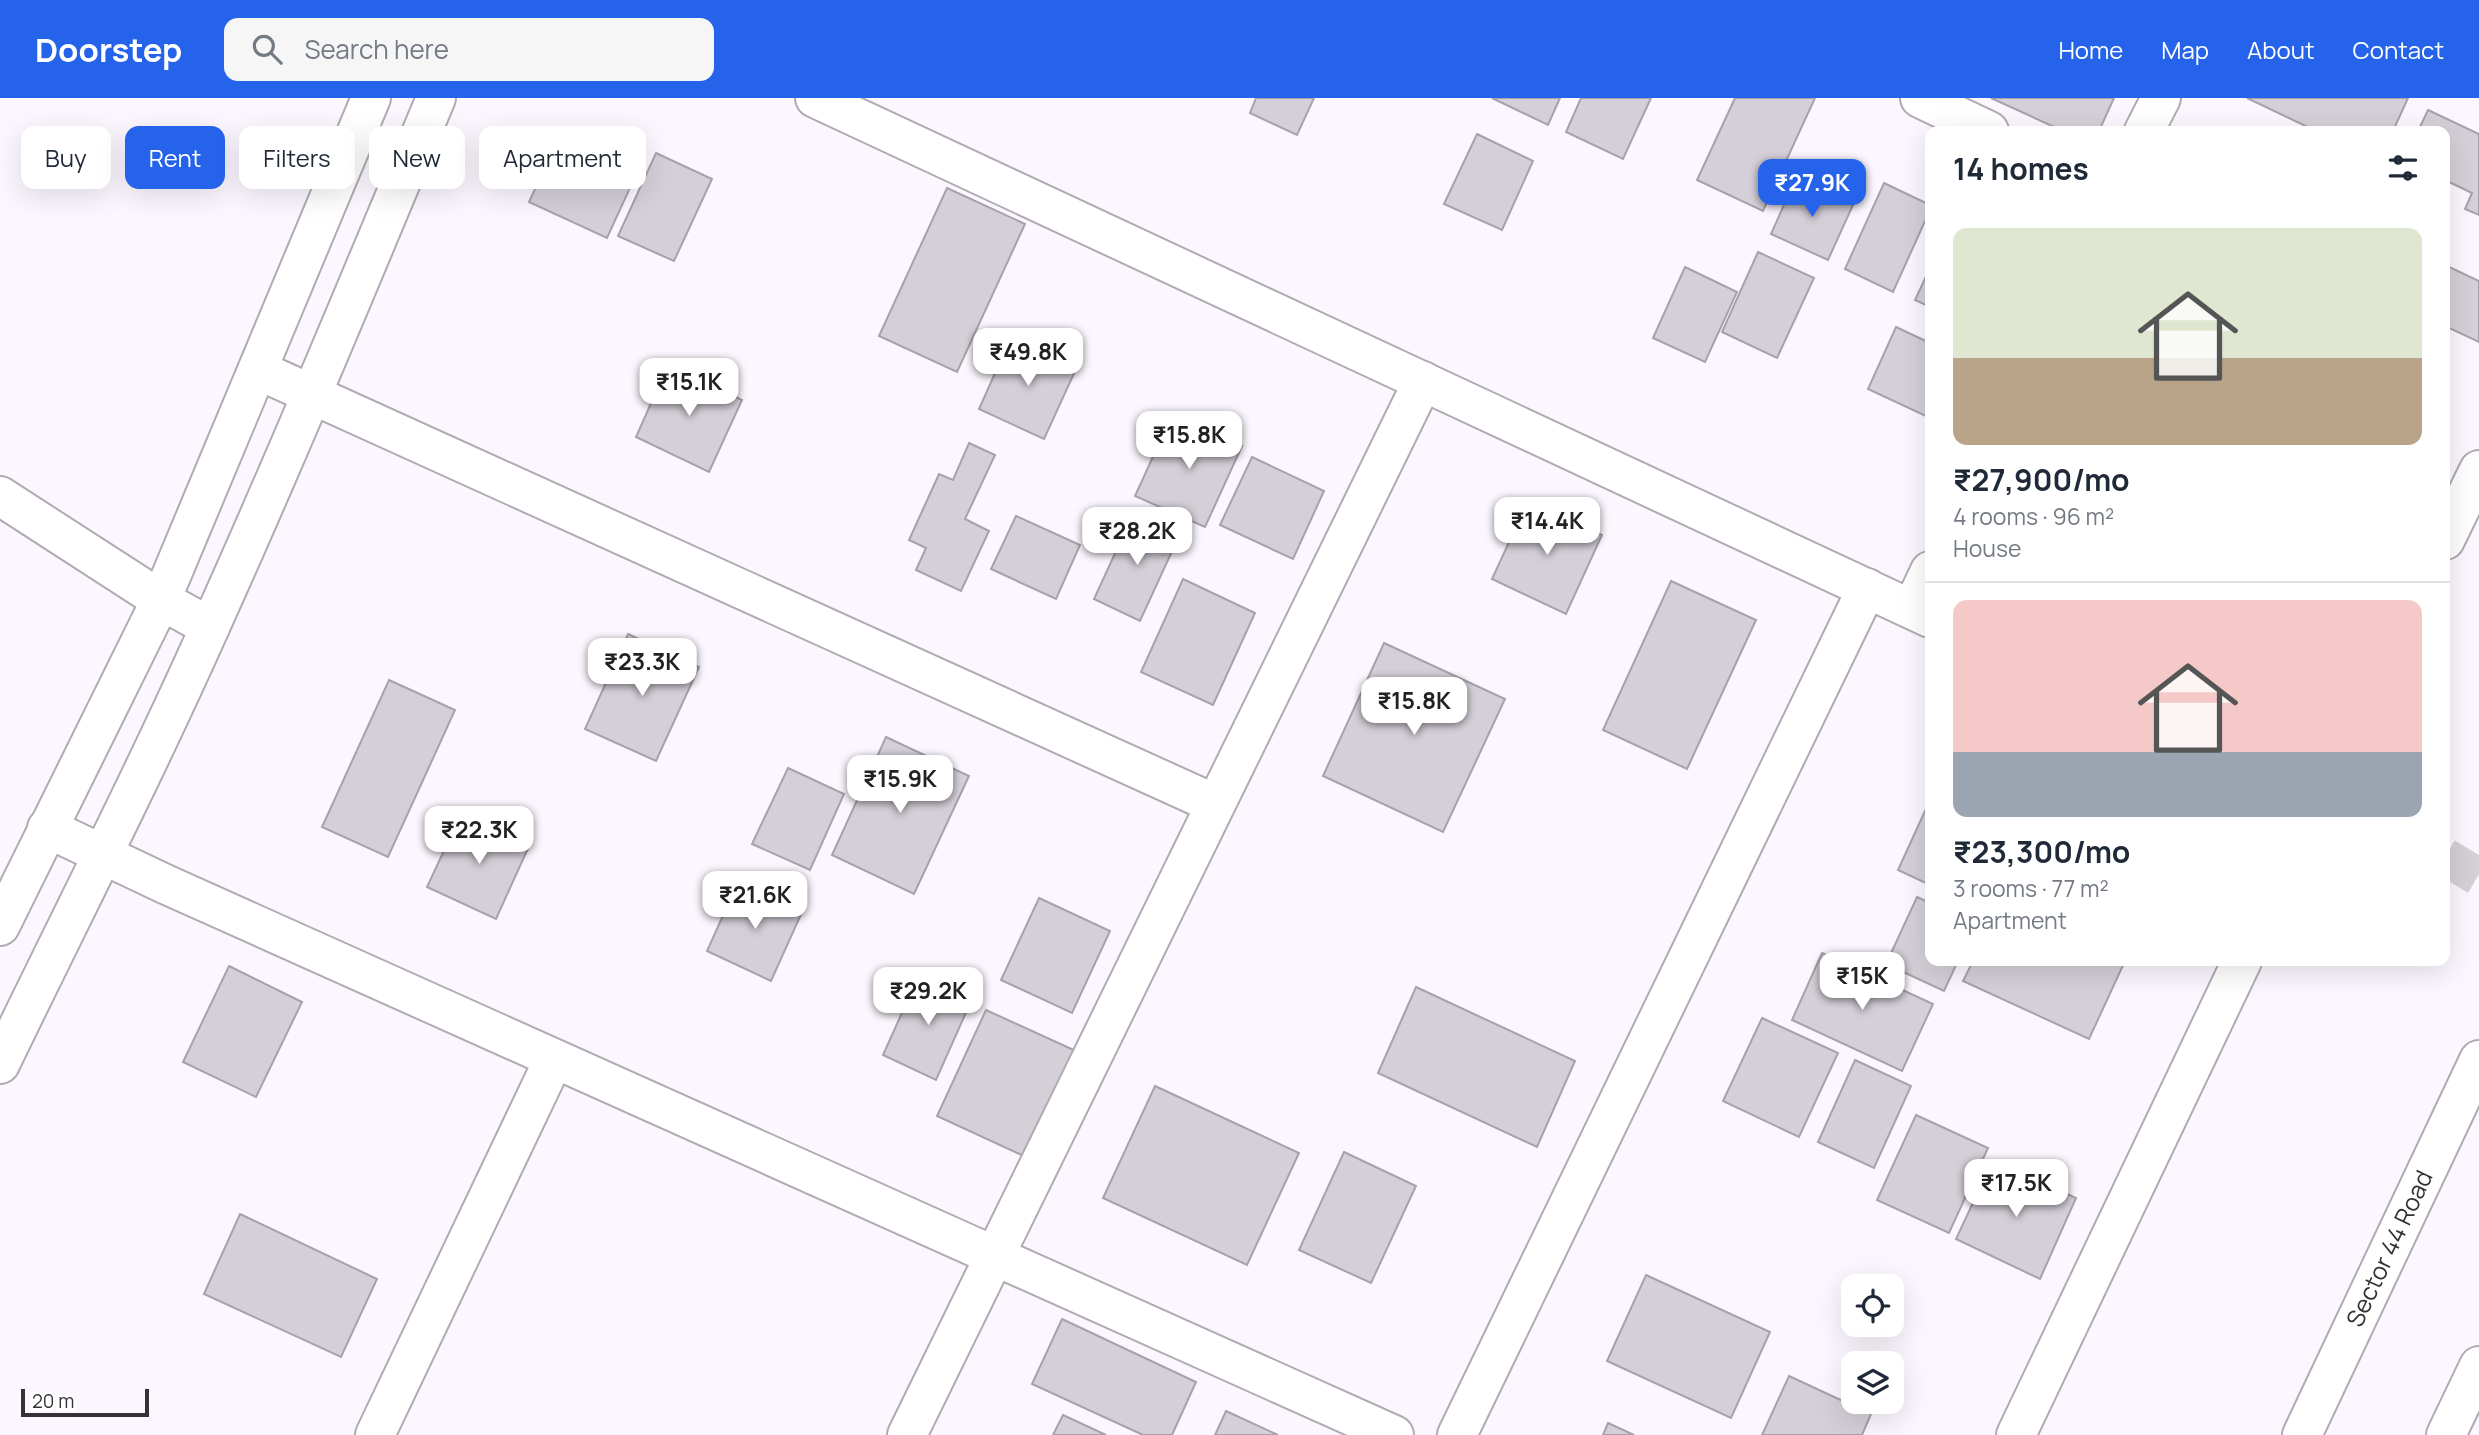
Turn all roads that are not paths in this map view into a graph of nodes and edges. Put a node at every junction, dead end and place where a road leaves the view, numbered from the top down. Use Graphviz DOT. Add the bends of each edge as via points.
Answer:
graph roads {
  1 [pos="371,98"];
  2 [pos="436,98"];
  3 [pos="815,98"];
  4 [pos="1920,98"];
  5 [pos="2161,98"];
  6 [pos="1979,126"];
  7 [pos="2147,126"];
  8 [pos="258,370"];
  9 [pos="1423,381"];
  10 [pos="313,394"];
  11 [pos="2479,470"];
  12 [pos="0,496"];
  13 [pos="2450,530"];
  14 [pos="1867,588"];
  15 [pos="1925,595"];
  16 [pos="161,600"];
  17 [pos="1921,614"];
  18 [pos="210,627"];
  19 [pos="1214,804"];
  20 [pos="47,828"];
  21 [pos="102,855"];
  22 [pos="0,926"];
  23 [pos="2240,966"];
  24 [pos="554,1059"];
  25 [pos="2479,1060"];
  26 [pos="0,1065"];
  27 [pos="995,1256"];
  28 [pos="2479,1366"];
  29 [pos="376,1435"];
  30 [pos="907,1435"];
  31 [pos="1394,1435"];
  32 [pos="1457,1435"];
  33 [pos="2016,1435"];
  34 [pos="2302,1435"];
  35 [pos="2446,1435"];
  1 -- 8 [label="street"];
  2 -- 10 [label="street"];
  3 -- 9 [label="street"];
  4 -- 6 [label="street"];
  5 -- 7 [label="street"];
  8 -- 10 [label="street"];
  8 -- 16 [label="street"];
  9 -- 14 [label="street"];
  9 -- 19 [label="street"];
  10 -- 18 [label="street"];
  10 -- 19 [label="street"];
  11 -- 13 [label="street"];
  12 -- 16 [label="street"];
  14 -- 17 [label="street"];
  14 -- 32 [label="street"];
  15 -- 17 [label="street"];
  16 -- 18 [label="street"];
  16 -- 20 [label="street"];
  18 -- 21 [label="street"];
  19 -- 27 [label="street"];
  20 -- 21 [label="street"];
  20 -- 22 [label="street"];
  21 -- 24 [label="street"];
  21 -- 26 [label="street"];
  23 -- 33 [label="street"];
  24 -- 27 [label="street"];
  24 -- 29 [label="street"];
  25 -- 34 [label="street, Sector 44 Road"];
  27 -- 30 [label="street"];
  27 -- 31 [label="street"];
  28 -- 35 [label="street"];
}
